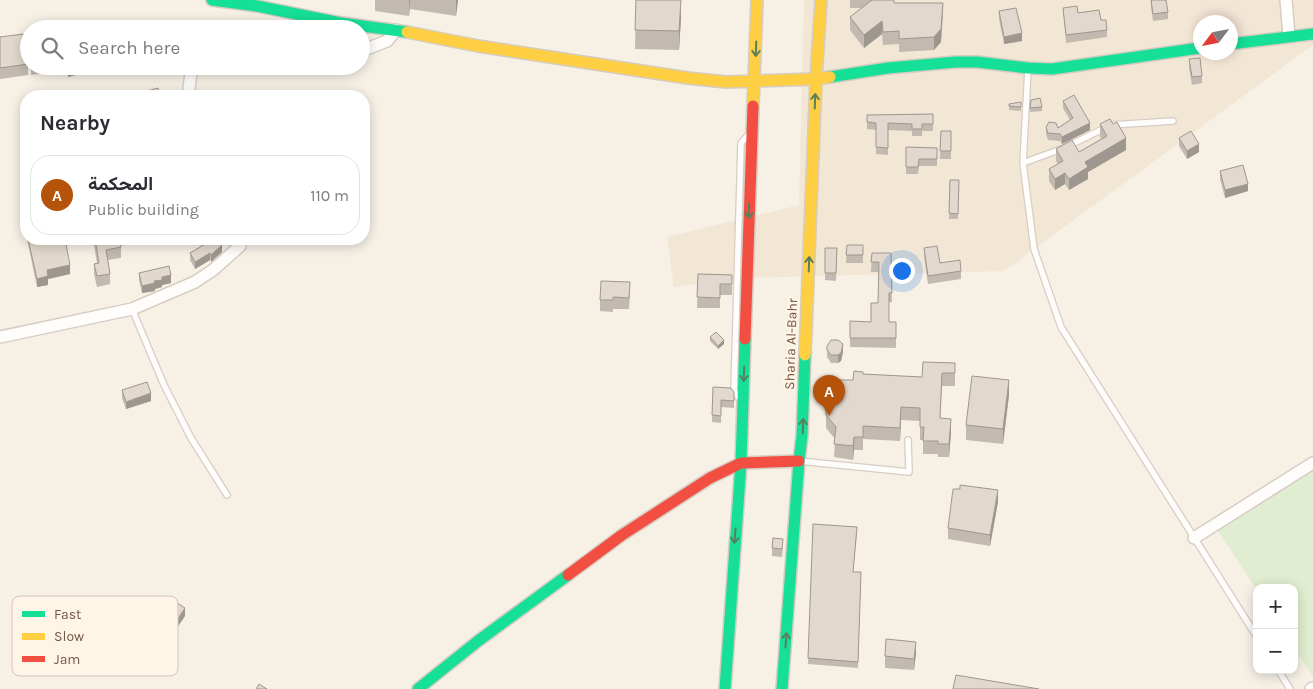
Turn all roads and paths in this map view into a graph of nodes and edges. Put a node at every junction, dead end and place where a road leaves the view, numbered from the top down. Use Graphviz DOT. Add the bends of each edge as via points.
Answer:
graph roads {
  1 [pos="212,0"];
  2 [pos="757,0"];
  3 [pos="821,0"];
  4 [pos="1286,0"];
  5 [pos="330,20"];
  6 [pos="370,26"];
  7 [pos="396,30"];
  8 [pos="1313,34"];
  9 [pos="1289,36"];
  10 [pos="1238,43"];
  11 [pos="370,48"];
  12 [pos="1193,49"];
  13 [pos="1028,68"];
  14 [pos="191,75"];
  15 [pos="816,79"];
  16 [pos="755,81"];
  17 [pos="189,90"];
  18 [pos="1173,121"];
  19 [pos="1023,163"];
  20 [pos="240,245"];
  21 [pos="132,309"];
  22 [pos="0,337"];
  23 [pos="908,440"];
  24 [pos="799,460"];
  25 [pos="741,463"];
  26 [pos="1313,463"];
  27 [pos="227,495"];
  28 [pos="1194,538"];
  29 [pos="1253,631"];
  30 [pos="1281,674"];
  31 [pos="418,689"];
  32 [pos="725,689"];
  33 [pos="782,689"];
  34 [pos="1290,689"];
  1 -- 5 [label="street"];
  2 -- 16 [label="street, one-way"];
  3 -- 15 [label="street, Sharia Al-Bahr"];
  4 -- 9 [label="street"];
  6 -- 7 [label="street"];
  7 -- 11 [label="street" via="387,41"];
  7 -- 16 [label="street" via="478,46 678,76 726,82"];
  8 -- 9 [label="street"];
  9 -- 10 [label="street"];
  12 -- 13 [label="street" via="1052,69"];
  13 -- 15 [label="street" via="956,62"];
  13 -- 19 [label="lane"];
  14 -- 17 [label="street"];
  15 -- 16 [label="street"];
  24 -- 15 [label="street, Sharia Al-Bahr, one-way"];
  16 -- 25 [label="street"];
  18 -- 19 [label="lane" via="1111,125"];
  19 -- 28 [label="lane" via="1034,249 1061,327"];
  20 -- 21 [label="street" via="195,282"];
  21 -- 22 [label="street"];
  21 -- 27 [label="lane" via="164,386 191,438"];
  23 -- 24 [label="lane" via="909,472"];
  24 -- 25 [label="street"];
  33 -- 24 [label="street, Sharia Al-Bahr, one-way"];
  25 -- 31 [label="street" via="710,478 622,535"];
  25 -- 32 [label="street, one-way"];
  26 -- 28 [label="street"];
  28 -- 29 [label="lane"];
  30 -- 34 [label="lane"];
}
